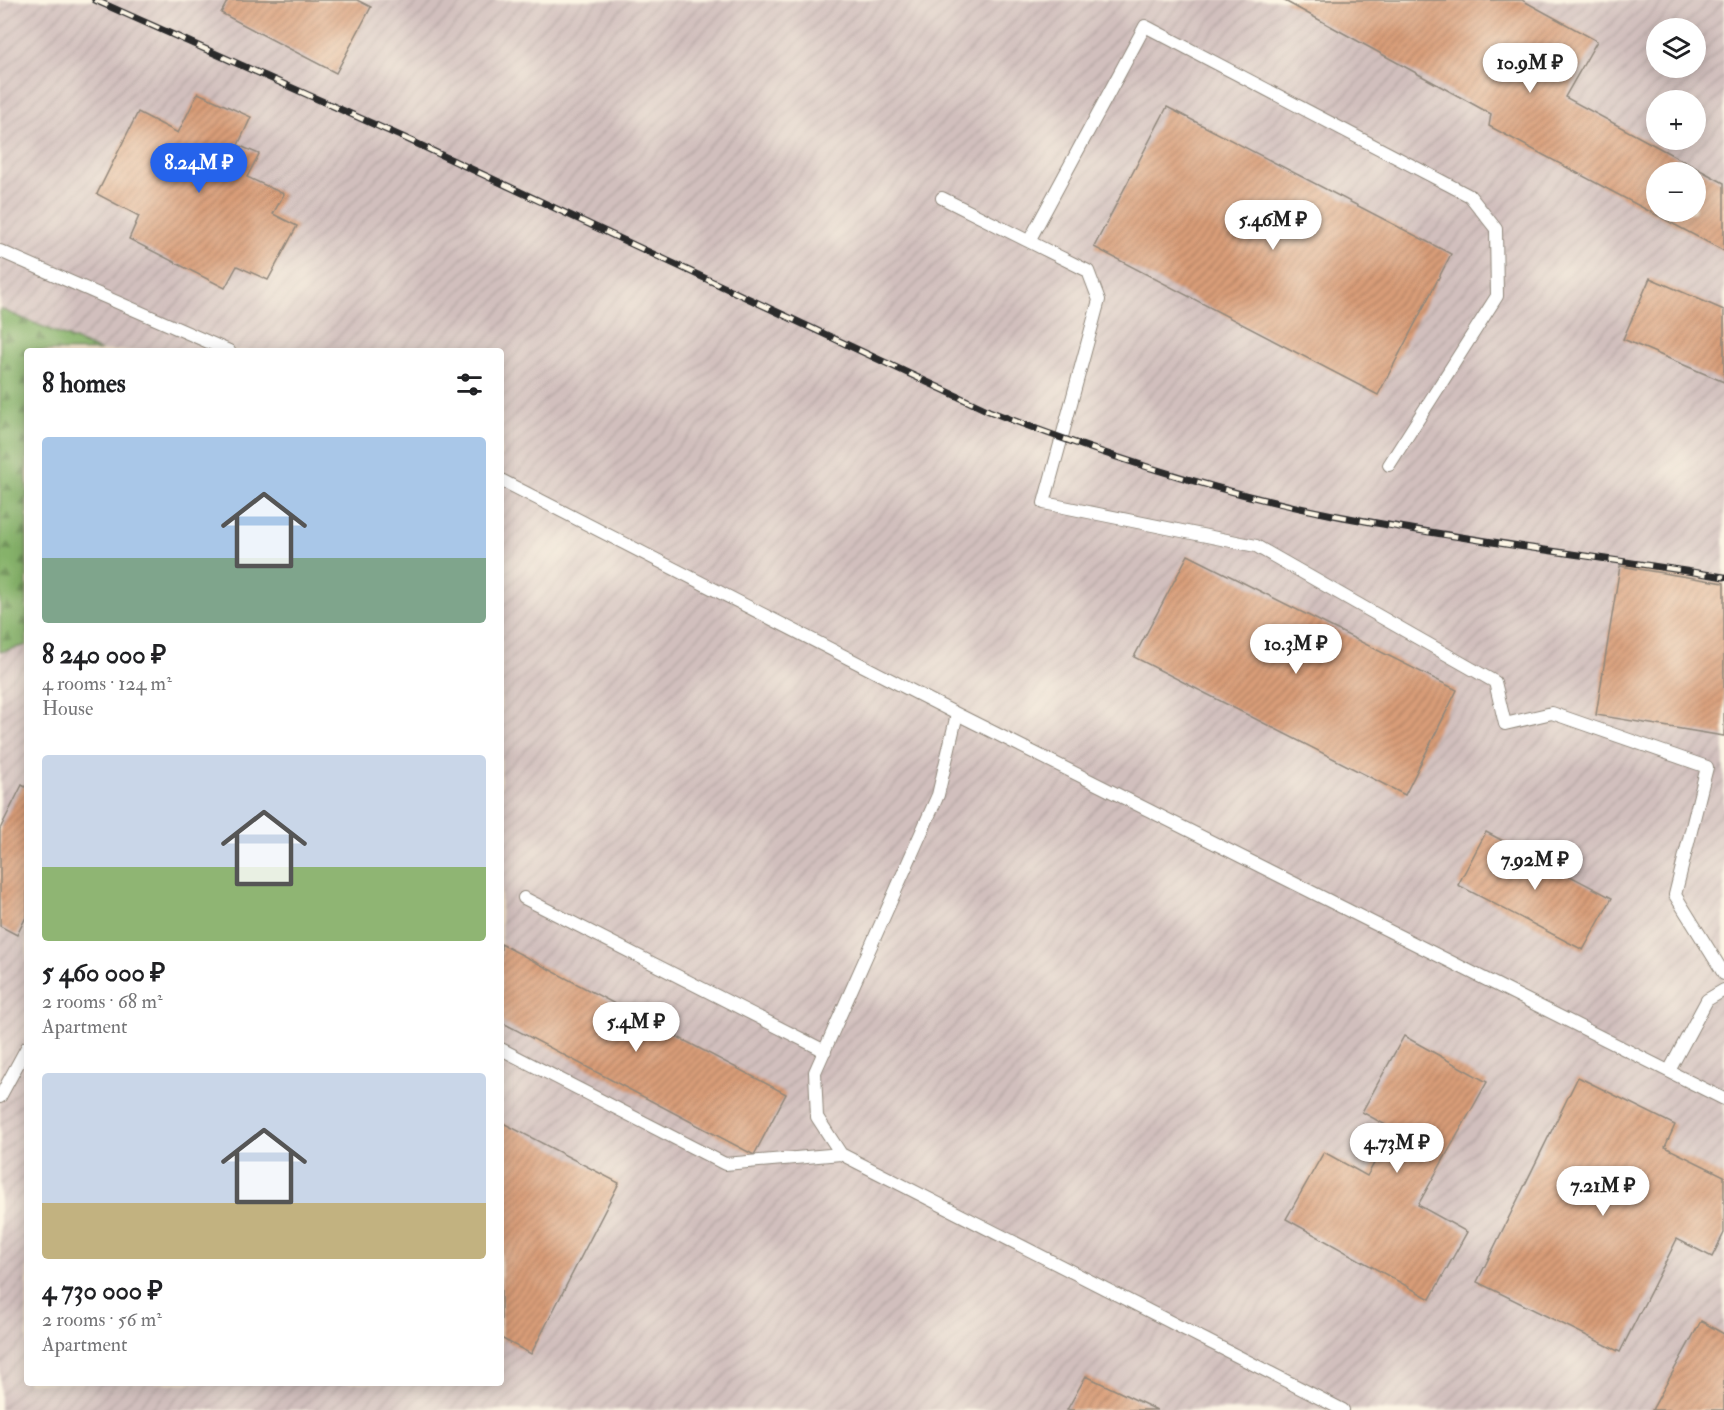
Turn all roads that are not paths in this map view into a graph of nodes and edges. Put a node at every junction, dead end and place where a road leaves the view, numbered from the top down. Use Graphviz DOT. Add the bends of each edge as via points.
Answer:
graph roads {
  1 [pos="942,198"];
  2 [pos="1029,241"];
  3 [pos="0,251"];
  4 [pos="222,348"];
  5 [pos="1389,465"];
  6 [pos="504,482"];
  7 [pos="957,714"];
  8 [pos="524,898"];
  9 [pos="1724,974"];
  10 [pos="1724,990"];
  11 [pos="504,1051"];
  12 [pos="825,1051"];
  13 [pos="24,1053"];
  14 [pos="1669,1071"];
  15 [pos="0,1097"];
  16 [pos="1724,1099"];
  17 [pos="841,1154"];
  18 [pos="1343,1410"];
  1 -- 2 [label="lane"];
  2 -- 5 [label="lane" via="1145,26 1470,196 1496,229 1497,296"];
  2 -- 9 [label="lane" via="1088,271 1099,300 1044,503 1256,546 1495,682 1505,724 1552,713 1707,768 1675,895"];
  3 -- 4 [label="lane"];
  6 -- 7 [label="lane"];
  7 -- 12 [label="lane" via="938,795"];
  7 -- 14 [label="lane"];
  8 -- 12 [label="lane"];
  10 -- 14 [label="lane" via="1707,999"];
  11 -- 17 [label="lane" via="725,1164"];
  12 -- 17 [label="lane" via="815,1072 817,1117"];
  13 -- 15 [label="lane"];
  14 -- 16 [label="lane"];
  17 -- 18 [label="lane"];
}
